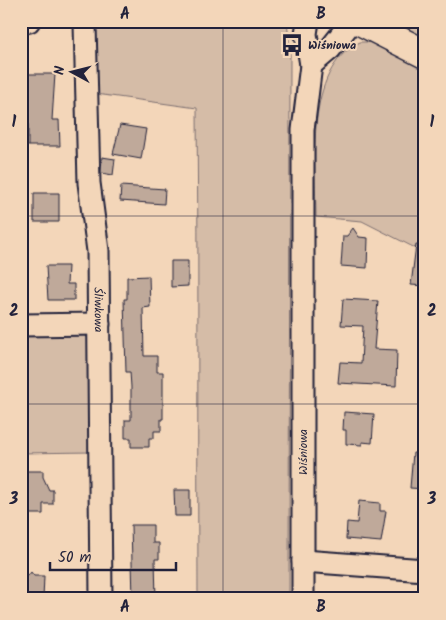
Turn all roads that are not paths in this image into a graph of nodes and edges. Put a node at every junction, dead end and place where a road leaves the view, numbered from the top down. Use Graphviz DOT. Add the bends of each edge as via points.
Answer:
graph roads {
  1 [pos="29,21"];
  2 [pos="83,21"];
  3 [pos="308,21"];
  4 [pos="352,21"];
  5 [pos="360,21"];
  6 [pos="21,23"];
  7 [pos="425,54"];
  8 [pos="311,65"];
  9 [pos="99,324"];
  10 [pos="21,325"];
  11 [pos="303,560"];
  12 [pos="425,570"];
  13 [pos="101,599"];
  14 [pos="302,599"];
  1 -- 6 [label="street"];
  2 -- 9 [label="street, Śliwkowa" via="89,183 98,251"];
  3 -- 8 [label="street, Wiśniowa" via="306,34"];
  4 -- 8 [label="street" via="330,49"];
  5 -- 7 [label="main road"];
  8 -- 11 [label="street, Wiśniowa" via="303,130"];
  9 -- 10 [label="street"];
  9 -- 13 [label="street, Śliwkowa"];
  11 -- 12 [label="street"];
  11 -- 14 [label="street, Wiśniowa"];
}
